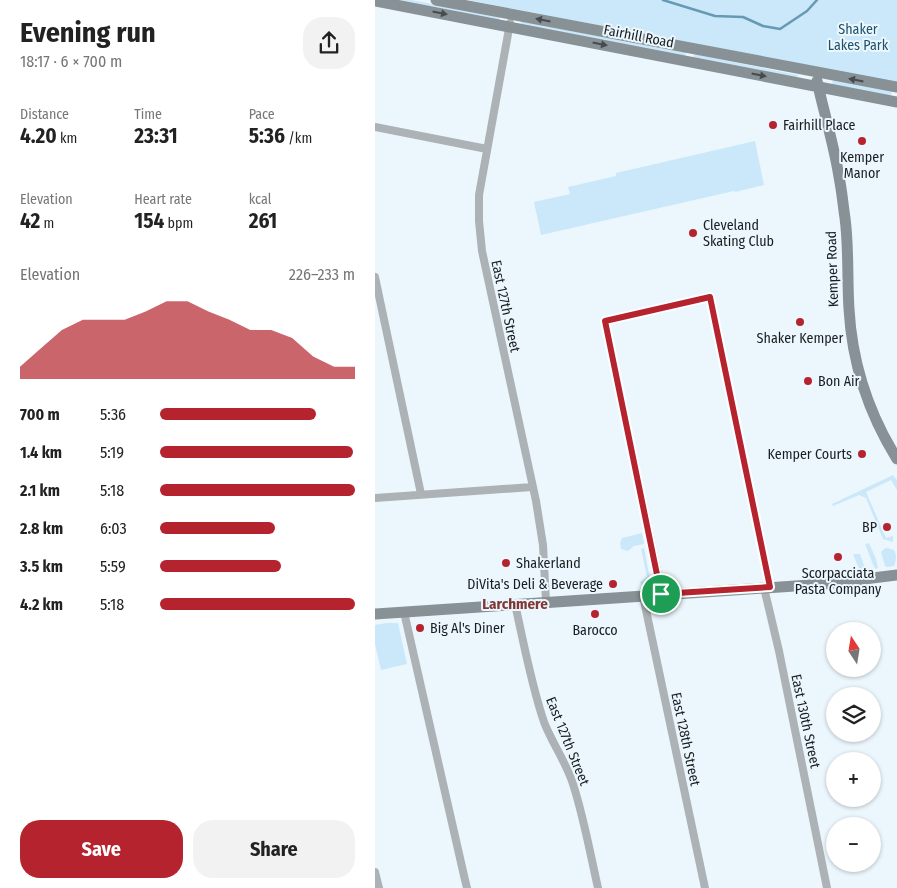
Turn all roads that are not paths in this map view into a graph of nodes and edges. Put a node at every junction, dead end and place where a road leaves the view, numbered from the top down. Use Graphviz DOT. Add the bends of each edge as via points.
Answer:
graph roads {
  1 [pos="436,0"];
  2 [pos="375,1"];
  3 [pos="511,14"];
  4 [pos="509,26"];
  5 [pos="690,48"];
  6 [pos="688,61"];
  7 [pos="815,72"];
  8 [pos="818,86"];
  9 [pos="896,95"];
  10 [pos="375,127"];
  11 [pos="487,149"];
  12 [pos="375,277"];
  13 [pos="897,460"];
  14 [pos="532,487"];
  15 [pos="421,494"];
  16 [pos="375,498"];
  17 [pos="897,575"];
  18 [pos="767,588"];
  19 [pos="661,594"];
  20 [pos="643,596"];
  21 [pos="546,602"];
  22 [pos="515,604"];
  23 [pos="403,612"];
  24 [pos="375,614"];
  25 [pos="375,872"];
  26 [pos="379,888"];
  27 [pos="467,888"];
  28 [pos="598,888"];
  29 [pos="705,888"];
  30 [pos="827,888"];
  1 -- 3 [label="main road, Fairhill Road"];
  2 -- 4 [label="main road, Fairhill Road, one-way"];
  3 -- 4 [label="street, East 127th Street"];
  5 -- 3 [label="main road, Fairhill Road, one-way"];
  4 -- 6 [label="main road, Fairhill Road, one-way"];
  4 -- 11 [label="street, East 127th Street"];
  5 -- 6 [label="main road"];
  5 -- 7 [label="main road, Fairhill Road"];
  6 -- 8 [label="main road, Fairhill Road, one-way"];
  7 -- 8 [label="main road, Kemper Road"];
  9 -- 7 [label="main road, Fairhill Road, one-way"];
  8 -- 9 [label="main road, Fairhill Road"];
  8 -- 13 [label="main road, Kemper Road" via="839,177 855,355 874,416"];
  10 -- 11 [label="street"];
  11 -- 14 [label="street, East 127th Street" via="479,195 481,251"];
  12 -- 15 [label="street"];
  14 -- 15 [label="street"];
  14 -- 21 [label="street, East 127th Street" via="543,545"];
  15 -- 16 [label="street"];
  17 -- 18 [label="main road"];
  18 -- 19 [label="main road"];
  18 -- 19 [label="street, East 130th Street" via="710,297 605,321"];
  18 -- 30 [label="street, East 130th Street"];
  19 -- 20 [label="main road"];
  20 -- 21 [label="main road"];
  20 -- 29 [label="street, East 128th Street"];
  21 -- 22 [label="main road"];
  22 -- 23 [label="main road"];
  22 -- 28 [label="street, East 127th Street" via="533,686 545,724 573,783"];
  23 -- 24 [label="main road"];
  23 -- 27 [label="street"];
  25 -- 26 [label="street"];
}
